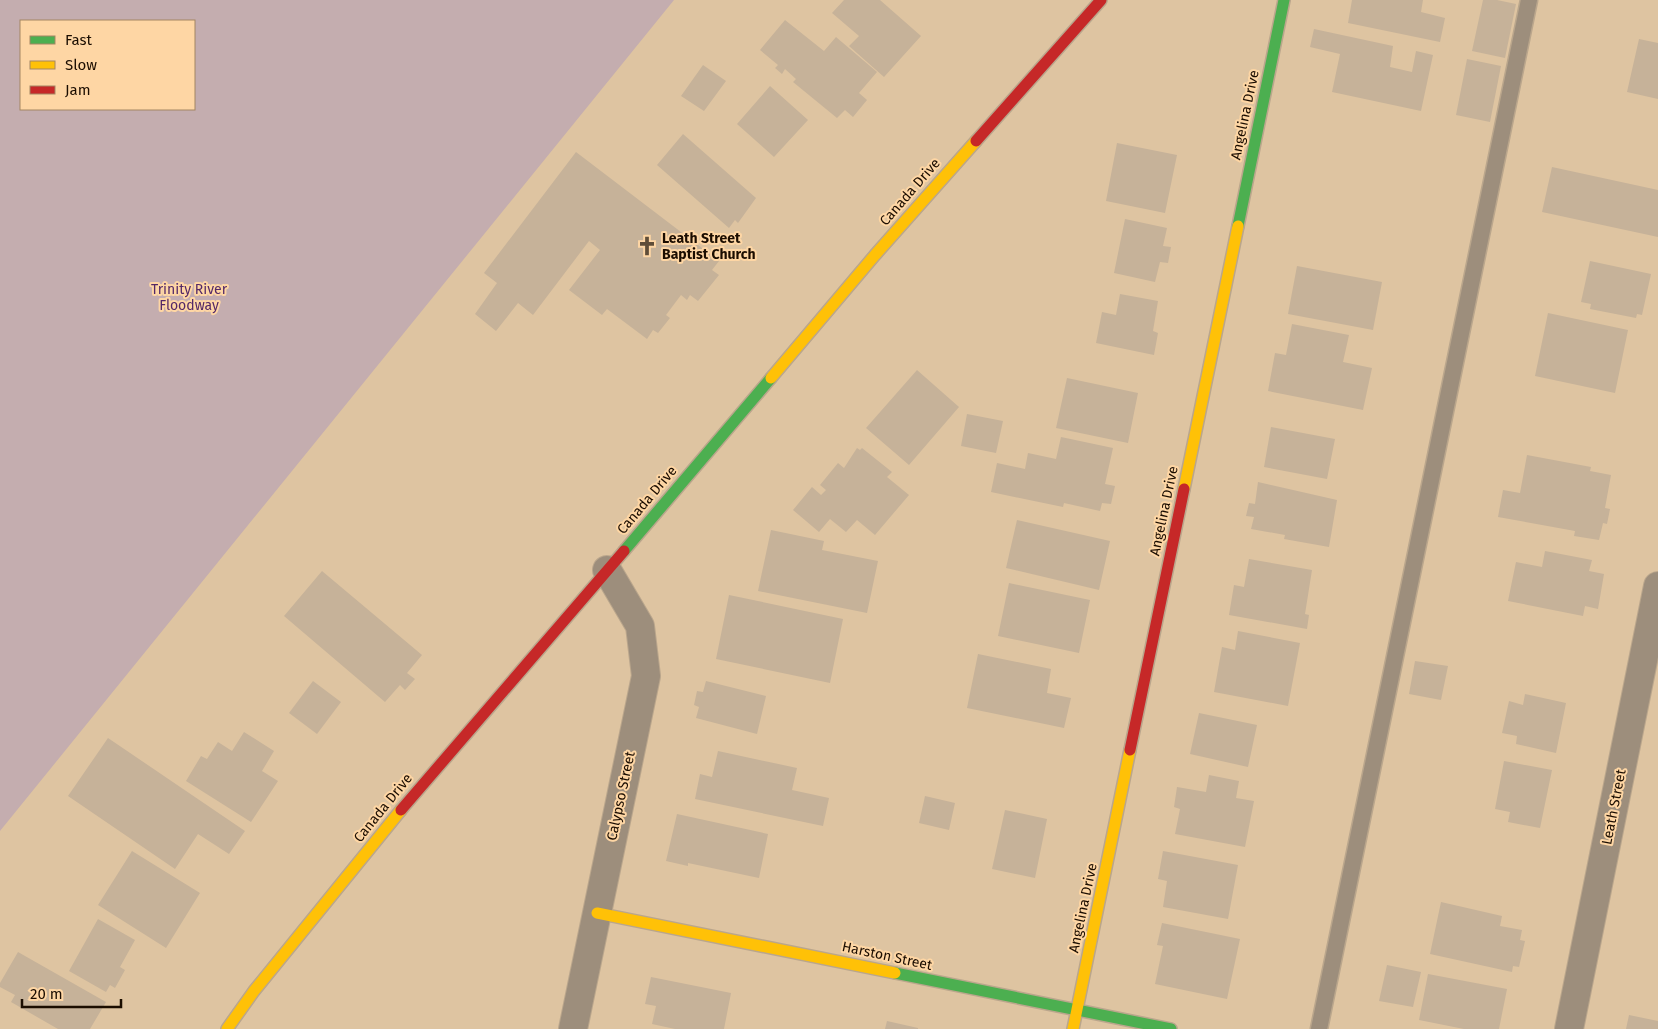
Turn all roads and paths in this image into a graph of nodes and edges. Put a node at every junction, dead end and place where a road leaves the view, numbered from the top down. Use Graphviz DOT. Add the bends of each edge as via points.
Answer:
graph roads {
  1 [pos="1101,0"];
  2 [pos="1284,0"];
  3 [pos="1529,0"];
  4 [pos="607,570"];
  5 [pos="1658,586"];
  6 [pos="597,913"];
  7 [pos="1078,1009"];
  8 [pos="227,1029"];
  9 [pos="573,1029"];
  10 [pos="1074,1029"];
  11 [pos="1171,1029"];
  12 [pos="1319,1029"];
  13 [pos="1569,1029"];
  1 -- 4 [label="street, Canada Drive" via="875,255"];
  2 -- 7 [label="street, Angelina Drive"];
  3 -- 12 [label="lane"];
  4 -- 6 [label="street, Calypso Street" via="640,626 646,676"];
  4 -- 8 [label="street, Canada Drive" via="425,780 254,991"];
  5 -- 13 [label="street, Leath Street"];
  6 -- 7 [label="street, Harston Street"];
  6 -- 9 [label="street, Calypso Street"];
  7 -- 10 [label="street, Angelina Drive"];
  7 -- 11 [label="street, Harston Street"];
}
